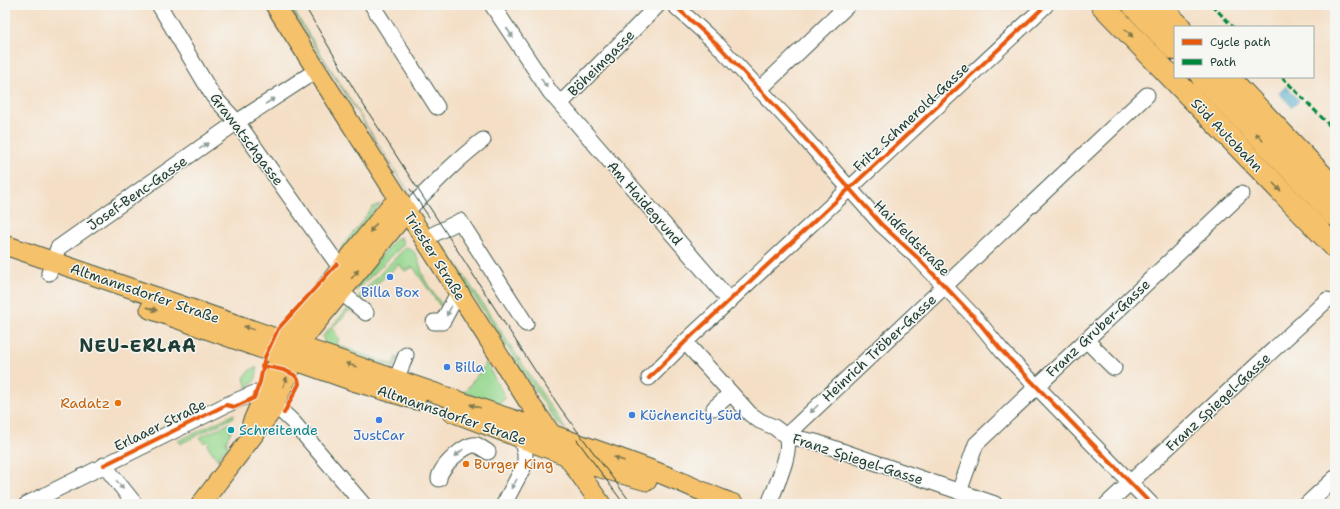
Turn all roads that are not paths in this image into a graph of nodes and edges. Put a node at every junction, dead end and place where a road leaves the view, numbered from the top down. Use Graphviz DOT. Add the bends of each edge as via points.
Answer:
graph roads {
  1 [pos="159,5"];
  2 [pos="275,5"];
  3 [pos="372,5"];
  4 [pos="492,5"];
  5 [pos="658,5"];
  6 [pos="674,5"];
  7 [pos="848,5"];
  8 [pos="1046,5"];
  9 [pos="1102,5"];
  10 [pos="1133,5"];
  11 [pos="1158,5"];
  12 [pos="1179,26"];
  13 [pos="1174,48"];
  14 [pos="317,70"];
  15 [pos="1203,78"];
  16 [pos="1229,78"];
  17 [pos="759,90"];
  18 [pos="1147,95"];
  19 [pos="560,104"];
  20 [pos="437,107"];
  21 [pos="237,122"];
  22 [pos="483,140"];
  23 [pos="850,189"];
  24 [pos="1335,189"];
  25 [pos="1241,194"];
  26 [pos="403,205"];
  27 [pos="1335,215"];
  28 [pos="424,239"];
  29 [pos="5,246"];
  30 [pos="1335,247"];
  31 [pos="5,258"];
  32 [pos="51,268"];
  33 [pos="341,269"];
  34 [pos="945,287"];
  35 [pos="341,292"];
  36 [pos="458,293"];
  37 [pos="1327,300"];
  38 [pos="730,301"];
  39 [pos="366,313"];
  40 [pos="434,322"];
  41 [pos="526,324"];
  42 [pos="1086,340"];
  43 [pos="684,342"];
  44 [pos="290,350"];
  45 [pos="406,355"];
  46 [pos="1114,368"];
  47 [pos="649,378"];
  48 [pos="396,380"];
  49 [pos="517,385"];
  50 [pos="1036,386"];
  51 [pos="731,393"];
  52 [pos="271,398"];
  53 [pos="714,408"];
  54 [pos="496,414"];
  55 [pos="550,434"];
  56 [pos="786,436"];
  57 [pos="521,438"];
  58 [pos="488,452"];
  59 [pos="565,455"];
  60 [pos="104,465"];
  61 [pos="1335,478"];
  62 [pos="439,479"];
  63 [pos="1131,483"];
  64 [pos="960,492"];
  65 [pos="707,495"];
  66 [pos="504,503"];
  67 [pos="27,504"];
  68 [pos="135,504"];
  69 [pos="201,504"];
  70 [pos="363,504"];
  71 [pos="601,504"];
  72 [pos="734,504"];
  73 [pos="769,504"];
  74 [pos="995,504"];
  75 [pos="1107,504"];
  76 [pos="1151,504"];
  77 [pos="1307,504"];
  1 -- 21 [label="street, Grawatschgasse" via="213,96"];
  2 -- 14 [label="main road, Triester Straße"];
  3 -- 20 [label="street"];
  4 -- 19 [label="street, Am Haidegrund, one-way"];
  5 -- 19 [label="street, Böheimgasse"];
  6 -- 17 [label="street, Haidfeldstraße" via="718,45"];
  7 -- 17 [label="street"];
  8 -- 23 [label="street, Fritz Schmerold-Gasse"];
  9 -- 30 [label="highway, Süd Autobahn, one-way"];
  10 -- 13 [label="highway"];
  11 -- 12 [label="highway"];
  21 -- 14 [label="street, Josef-Benc-Gasse, one-way"];
  14 -- 26 [label="main road, Triester Straße"];
  27 -- 15 [label="highway, Süd Autobahn, one-way"];
  16 -- 24 [label="highway"];
  17 -- 23 [label="street, Haidfeldstraße"];
  18 -- 34 [label="street, Heinrich Tröber-Gasse"];
  19 -- 38 [label="street, Am Haidegrund"];
  32 -- 21 [label="street, Josef-Benc-Gasse, one-way" via="58,248"];
  21 -- 33 [label="street, Grawatschgasse"];
  22 -- 26 [label="street"];
  23 -- 34 [label="street, Haidfeldstraße" via="882,225"];
  23 -- 38 [label="street, Fritz Schmerold-Gasse"];
  25 -- 42 [label="street, Franz Gruber-Gasse"];
  26 -- 28 [label="main road, Triester Straße"];
  26 -- 33 [label="main road, one-way" via="388,209"];
  35 -- 26 [label="main road, one-way"];
  28 -- 36 [label="main road, Triester Straße"];
  28 -- 41 [label="street" via="460,221"];
  29 -- 32 [label="main road, Altmannsdorfer Straße"];
  31 -- 32 [label="main road, Altmannsdorfer Straße"];
  32 -- 44 [label="main road, Altmannsdorfer Straße"];
  33 -- 44 [label="main road" via="296,323"];
  34 -- 50 [label="street, Haidfeldstraße"];
  34 -- 56 [label="street, Heinrich Tröber-Gasse, one-way"];
  35 -- 39 [label="street"];
  35 -- 44 [label="main road"];
  36 -- 40 [label="street, one-way" via="442,322"];
  36 -- 49 [label="main road, Triester Straße"];
  37 -- 63 [label="street, Franz Spiegel-Gasse"];
  38 -- 43 [label="street, Fritz Schmerold-Gasse"];
  42 -- 46 [label="street"];
  42 -- 50 [label="street, Franz Gruber-Gasse"];
  43 -- 47 [label="street, Fritz Schmerold-Gasse"];
  43 -- 51 [label="street, Franz Spiegel-Gasse"];
  48 -- 44 [label="main road, Altmannsdorfer Straße, one-way"];
  44 -- 52 [label="main road"];
  44 -- 57 [label="main road, Altmannsdorfer Straße" via="363,384 447,410"];
  45 -- 48 [label="street"];
  54 -- 48 [label="main road, Altmannsdorfer Straße, one-way"];
  49 -- 54 [label="main road" via="507,408"];
  49 -- 55 [label="main road, Triester Straße"];
  50 -- 63 [label="street, Haidfeldstraße"];
  50 -- 64 [label="street, Franz Gruber-Gasse" via="976,444"];
  51 -- 53 [label="street"];
  51 -- 56 [label="street, Franz Spiegel-Gasse" via="754,418"];
  52 -- 60 [label="street, Erlaaer Straße" via="257,392"];
  52 -- 69 [label="main road" via="257,432"];
  52 -- 70 [label="street"];
  54 -- 55 [label="main road, Altmannsdorfer Straße"];
  55 -- 59 [label="main road, Triester Straße"];
  65 -- 55 [label="main road, Altmannsdorfer Straße, one-way" via="669,477"];
  56 -- 64 [label="street, Franz Spiegel-Gasse" via="816,442"];
  56 -- 73 [label="street" via="786,454"];
  57 -- 59 [label="main road, Altmannsdorfer Straße"];
  57 -- 66 [label="street, one-way" via="526,454 525,464"];
  58 -- 62 [label="street, one-way" via="478,445 468,445 442,469"];
  59 -- 65 [label="main road, Altmannsdorfer Straße" via="607,470"];
  59 -- 71 [label="main road, Triester Straße"];
  60 -- 67 [label="street, Erlaaer Straße"];
  60 -- 68 [label="street, one-way"];
  61 -- 77 [label="street"];
  63 -- 75 [label="street, Franz Spiegel-Gasse"];
  63 -- 76 [label="street, Haidfeldstraße"];
  64 -- 74 [label="street, Franz Spiegel-Gasse"];
  65 -- 72 [label="main road"];
}
